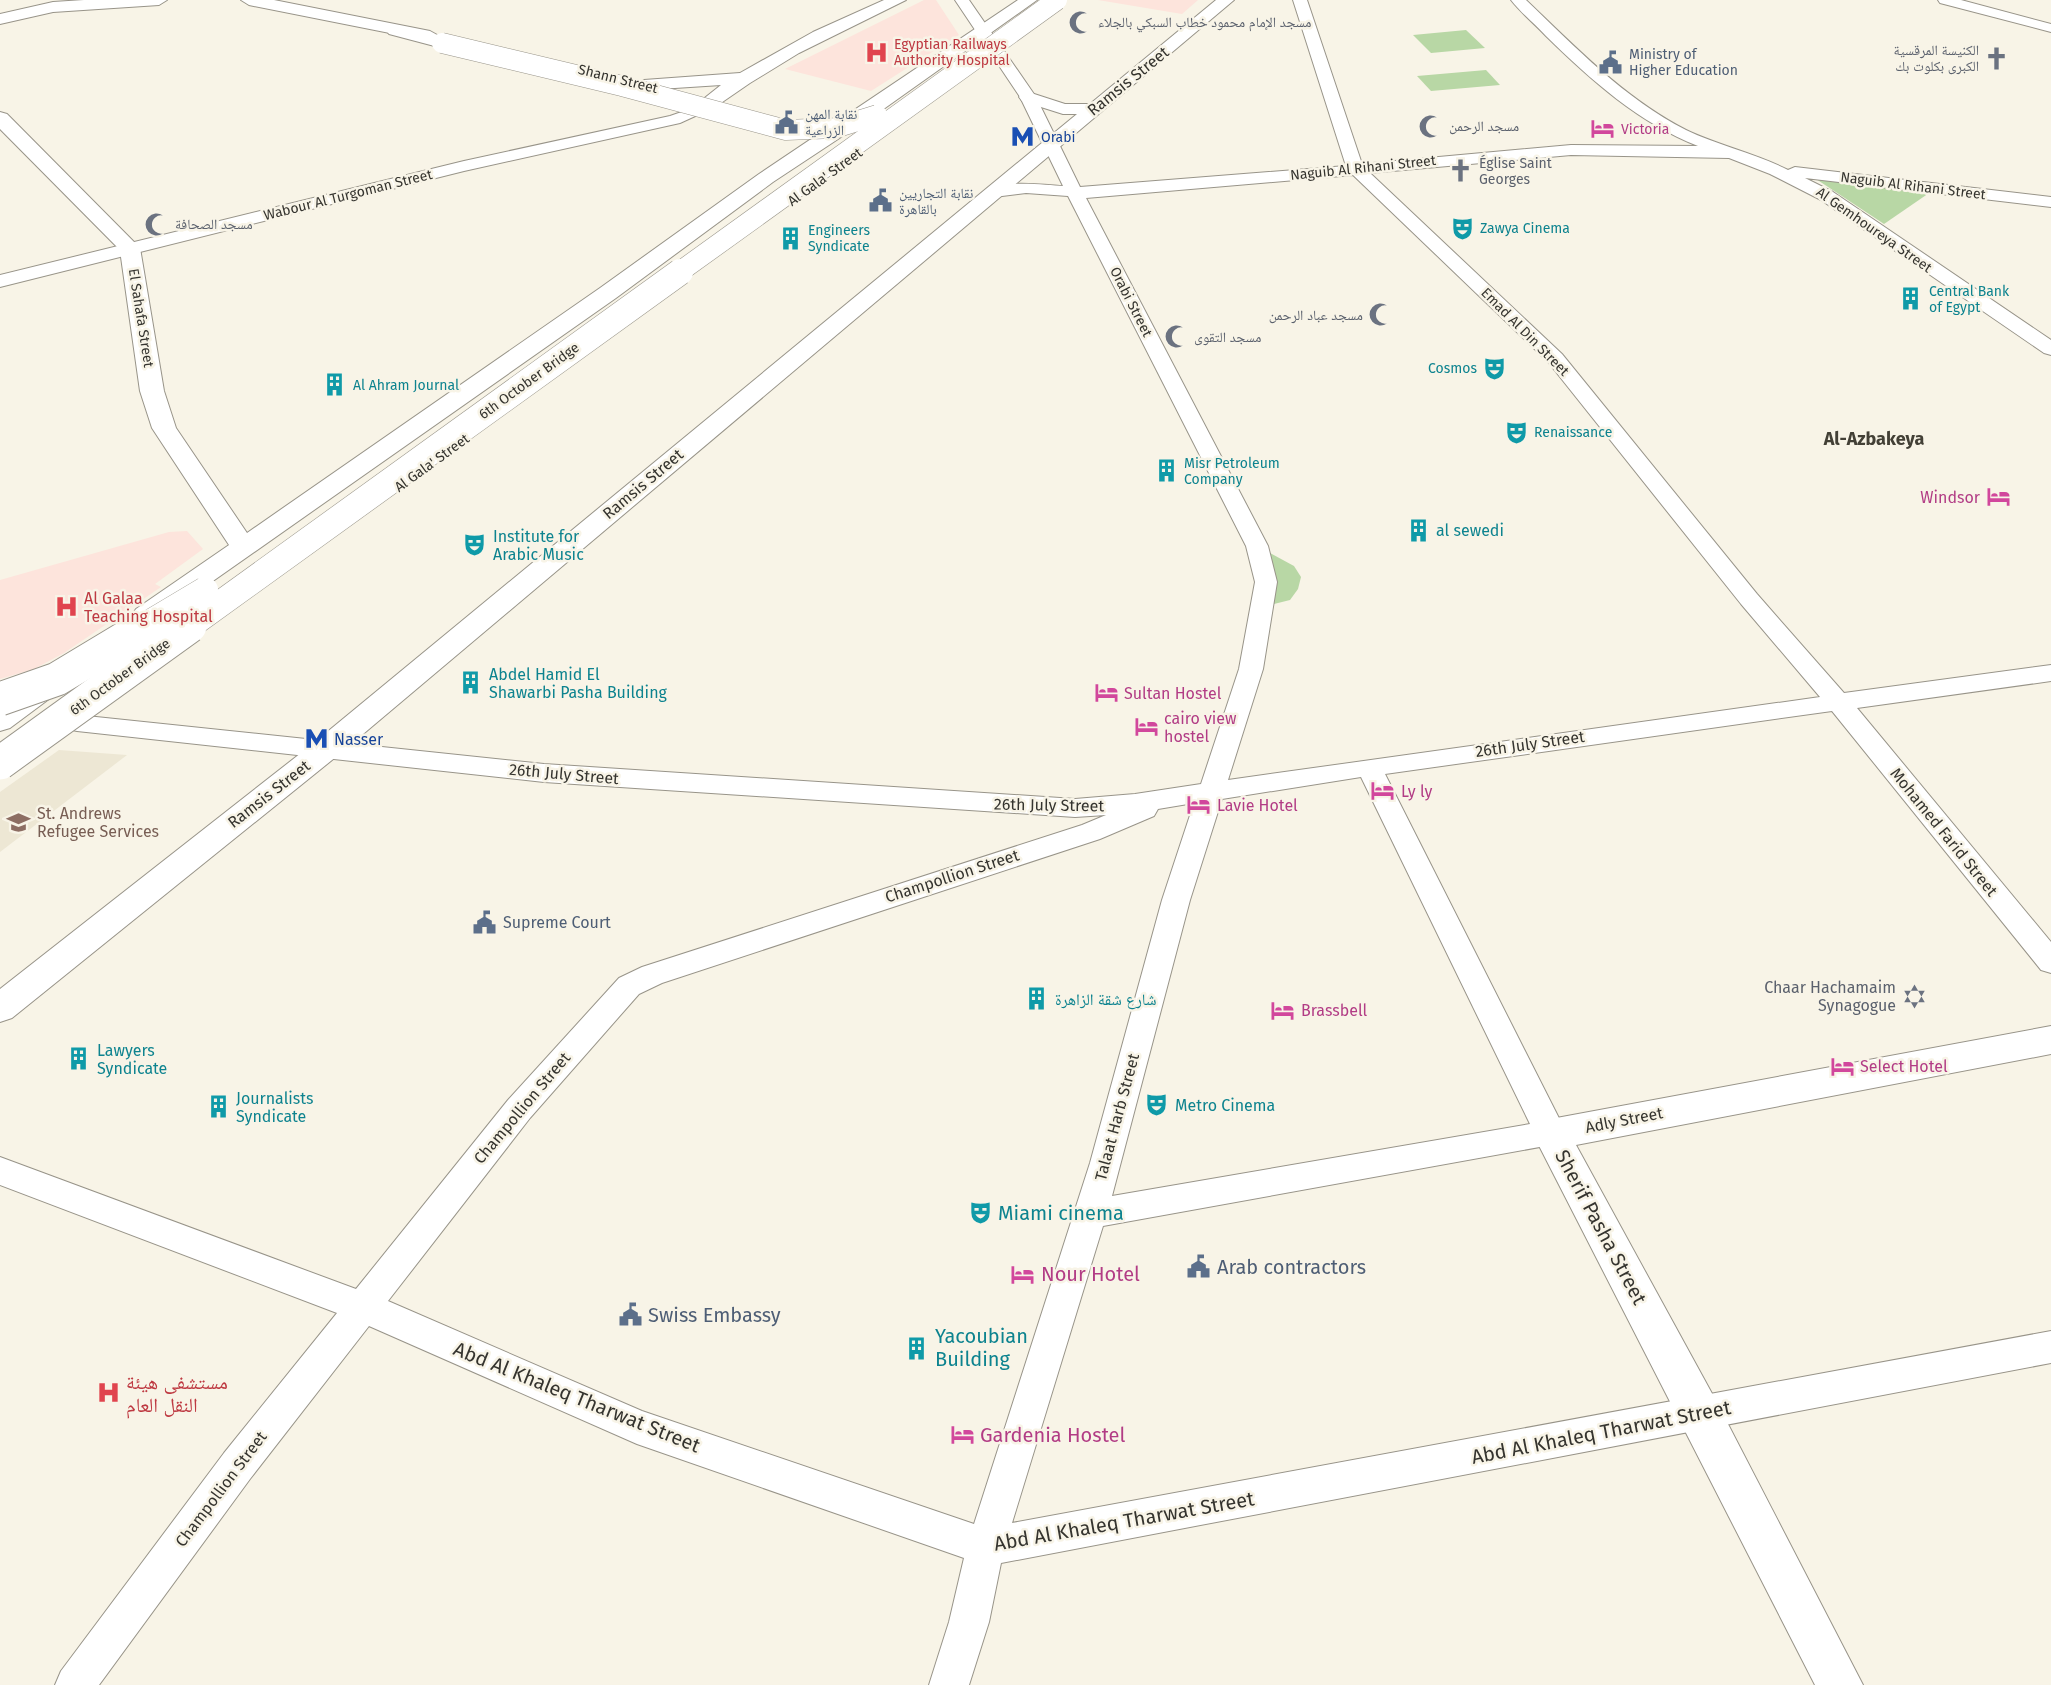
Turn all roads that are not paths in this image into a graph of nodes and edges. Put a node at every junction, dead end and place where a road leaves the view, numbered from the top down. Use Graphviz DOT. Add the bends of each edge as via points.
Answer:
graph roads {
  1 [pos="159,0"];
  2 [pos="249,0"];
  3 [pos="317,0"];
  4 [pos="898,0"];
  5 [pos="962,0"];
  6 [pos="1029,0"];
  7 [pos="1036,0"];
  8 [pos="1057,0"];
  9 [pos="1070,0"];
  10 [pos="1226,0"];
  11 [pos="1300,0"];
  12 [pos="1518,0"];
  13 [pos="1945,0"];
  14 [pos="140,1"];
  15 [pos="290,9"];
  16 [pos="0,19"];
  17 [pos="363,24"];
  18 [pos="2051,28"];
  19 [pos="395,30"];
  20 [pos="982,32"];
  21 [pos="998,53"];
  22 [pos="747,76"];
  23 [pos="644,85"];
  24 [pos="1028,98"];
  25 [pos="702,107"];
  26 [pos="1092,109"];
  27 [pos="877,115"];
  28 [pos="0,118"];
  29 [pos="827,139"];
  30 [pos="870,144"];
  31 [pos="1053,144"];
  32 [pos="1733,153"];
  33 [pos="1355,168"];
  34 [pos="1776,170"];
  35 [pos="994,192"];
  36 [pos="1074,192"];
  37 [pos="2051,202"];
  38 [pos="130,248"];
  39 [pos="0,281"];
  40 [pos="2051,349"];
  41 [pos="243,546"];
  42 [pos="212,586"];
  43 [pos="1260,617"];
  44 [pos="68,670"];
  45 [pos="2051,673"];
  46 [pos="0,693"];
  47 [pos="0,699"];
  48 [pos="1838,702"];
  49 [pos="0,721"];
  50 [pos="77,723"];
  51 [pos="0,743"];
  52 [pos="326,749"];
  53 [pos="0,763"];
  54 [pos="1369,766"];
  55 [pos="0,779"];
  56 [pos="1212,791"];
  57 [pos="1165,798"];
  58 [pos="2051,962"];
  59 [pos="0,1008"];
  60 [pos="2051,1040"];
  61 [pos="1551,1134"];
  62 [pos="0,1171"];
  63 [pos="1090,1214"];
  64 [pos="363,1307"];
  65 [pos="2051,1347"];
  66 [pos="1700,1413"];
  67 [pos="986,1547"];
  68 [pos="75,1685"];
  69 [pos="949,1685"];
  70 [pos="1840,1685"];
  1 -- 14 [label="main road"];
  2 -- 15 [label="main road, Shann Street"];
  3 -- 15 [label="main road"];
  4 -- 22 [label="main road" via="848,21"];
  5 -- 20 [label="street, Orabi Street"];
  6 -- 20 [label="main road, Al Gala' Street"];
  7 -- 27 [label="highway, 6th October Bridge"];
  8 -- 53 [label="highway, 6th October Bridge, bridge"];
  9 -- 21 [label="main road, Al Gala' Street"];
  10 -- 26 [label="main road, Ramsis Street"];
  11 -- 33 [label="street, Emad Al Din Street"];
  12 -- 32 [label="street, Al Gemhoureya Street" via="1575,56 1646,114 1682,134"];
  13 -- 18 [label="street"];
  14 -- 16 [label="main road" via="53,7"];
  15 -- 17 [label="main road, Shann Street"];
  17 -- 19 [label="main road, Shann Street"];
  17 -- 25 [label="main road, Shann Street" via="362,29 371,34"];
  19 -- 23 [label="main road, Shann Street"];
  19 -- 27 [label="highway, bridge" via="786,130 835,128"];
  20 -- 21 [label="street, Orabi Street"];
  20 -- 29 [label="main road, Al Gala' Street"];
  21 -- 24 [label="street, Orabi Street"];
  21 -- 30 [label="main road, Al Gala' Street"];
  22 -- 23 [label="main road" via="706,83"];
  22 -- 25 [label="main road"];
  23 -- 25 [label="main road, Shann Street"];
  24 -- 26 [label="main road" via="1063,109"];
  24 -- 31 [label="street, Orabi Street"];
  25 -- 29 [label="main road, Shann Street"];
  25 -- 38 [label="street, Wabour Al Turgoman Street" via="674,120 464,166"];
  26 -- 31 [label="main road, Ramsis Street"];
  27 -- 42 [label="highway, 6th October Bridge"];
  28 -- 38 [label="main road, El Sahafa Street"];
  29 -- 30 [label="main road, Shann Street"];
  29 -- 41 [label="main road, Al Gala' Street"];
  30 -- 50 [label="main road, Al Gala' Street"];
  31 -- 35 [label="main road, Ramsis Street"];
  31 -- 36 [label="street, Orabi Street"];
  32 -- 33 [label="street, Naguib Al Rihani Street" via="1571,150"];
  32 -- 34 [label="street, Al Gemhoureya Street"];
  33 -- 36 [label="street, Naguib Al Rihani Street" via="1180,186"];
  33 -- 48 [label="street, Emad Al Din Street" via="1555,358 1749,599"];
  34 -- 37 [label="street, Naguib Al Rihani Street"];
  34 -- 40 [label="street, Al Gemhoureya Street" via="1842,206"];
  35 -- 36 [label="street, Naguib Al Rihani Street" via="1026,188"];
  35 -- 52 [label="main road, Ramsis Street"];
  36 -- 43 [label="street, Orabi Street" via="1261,556 1266,582"];
  38 -- 39 [label="street, Wabour Al Turgoman Street"];
  38 -- 41 [label="main road, El Sahafa Street" via="152,391 164,428"];
  41 -- 44 [label="main road, Al Gala' Street"];
  42 -- 47 [label="highway, bridge" via="57,680"];
  42 -- 51 [label="highway, 6th October Bridge, bridge"];
  43 -- 56 [label="street, Talaat Harb Street" via="1251,669"];
  44 -- 46 [label="main road"];
  44 -- 49 [label="main road, Al Gala' Street"];
  45 -- 48 [label="street, 26th July Street"];
  48 -- 54 [label="street, 26th July Street"];
  48 -- 58 [label="street, Mohamed Farid Street"];
  50 -- 52 [label="street, 26th July Street"];
  50 -- 55 [label="main road, Al Gala' Street"];
  52 -- 57 [label="street, 26th July Street" via="544,773 1044,807 1105,806"];
  52 -- 59 [label="main road, Ramsis Street"];
  54 -- 56 [label="street, 26th July Street"];
  54 -- 61 [label="street, Sherif Pasha Street"];
  56 -- 57 [label="street, 26th July Street"];
  56 -- 63 [label="street, Talaat Harb Street" via="1176,900"];
  57 -- 64 [label="street, Champollion Street" via="1091,832 675,967 628,986 546,1076"];
  60 -- 61 [label="main road, Adly Street"];
  61 -- 63 [label="street, Adly Street"];
  61 -- 66 [label="main road, Sherif Pasha Street"];
  62 -- 64 [label="street, Abd Al Khaleq Tharwat Street"];
  63 -- 67 [label="street, Talaat Harb Street"];
  64 -- 67 [label="street, Abd Al Khaleq Tharwat Street" via="637,1427"];
  64 -- 68 [label="street, Champollion Street" via="237,1466"];
  65 -- 66 [label="street, Abd Al Khaleq Tharwat Street"];
  66 -- 67 [label="street, Abd Al Khaleq Tharwat Street"];
  66 -- 70 [label="main road, Sherif Pasha Street"];
  67 -- 69 [label="street, Talaat Harb Street" via="969,1622"];
}
